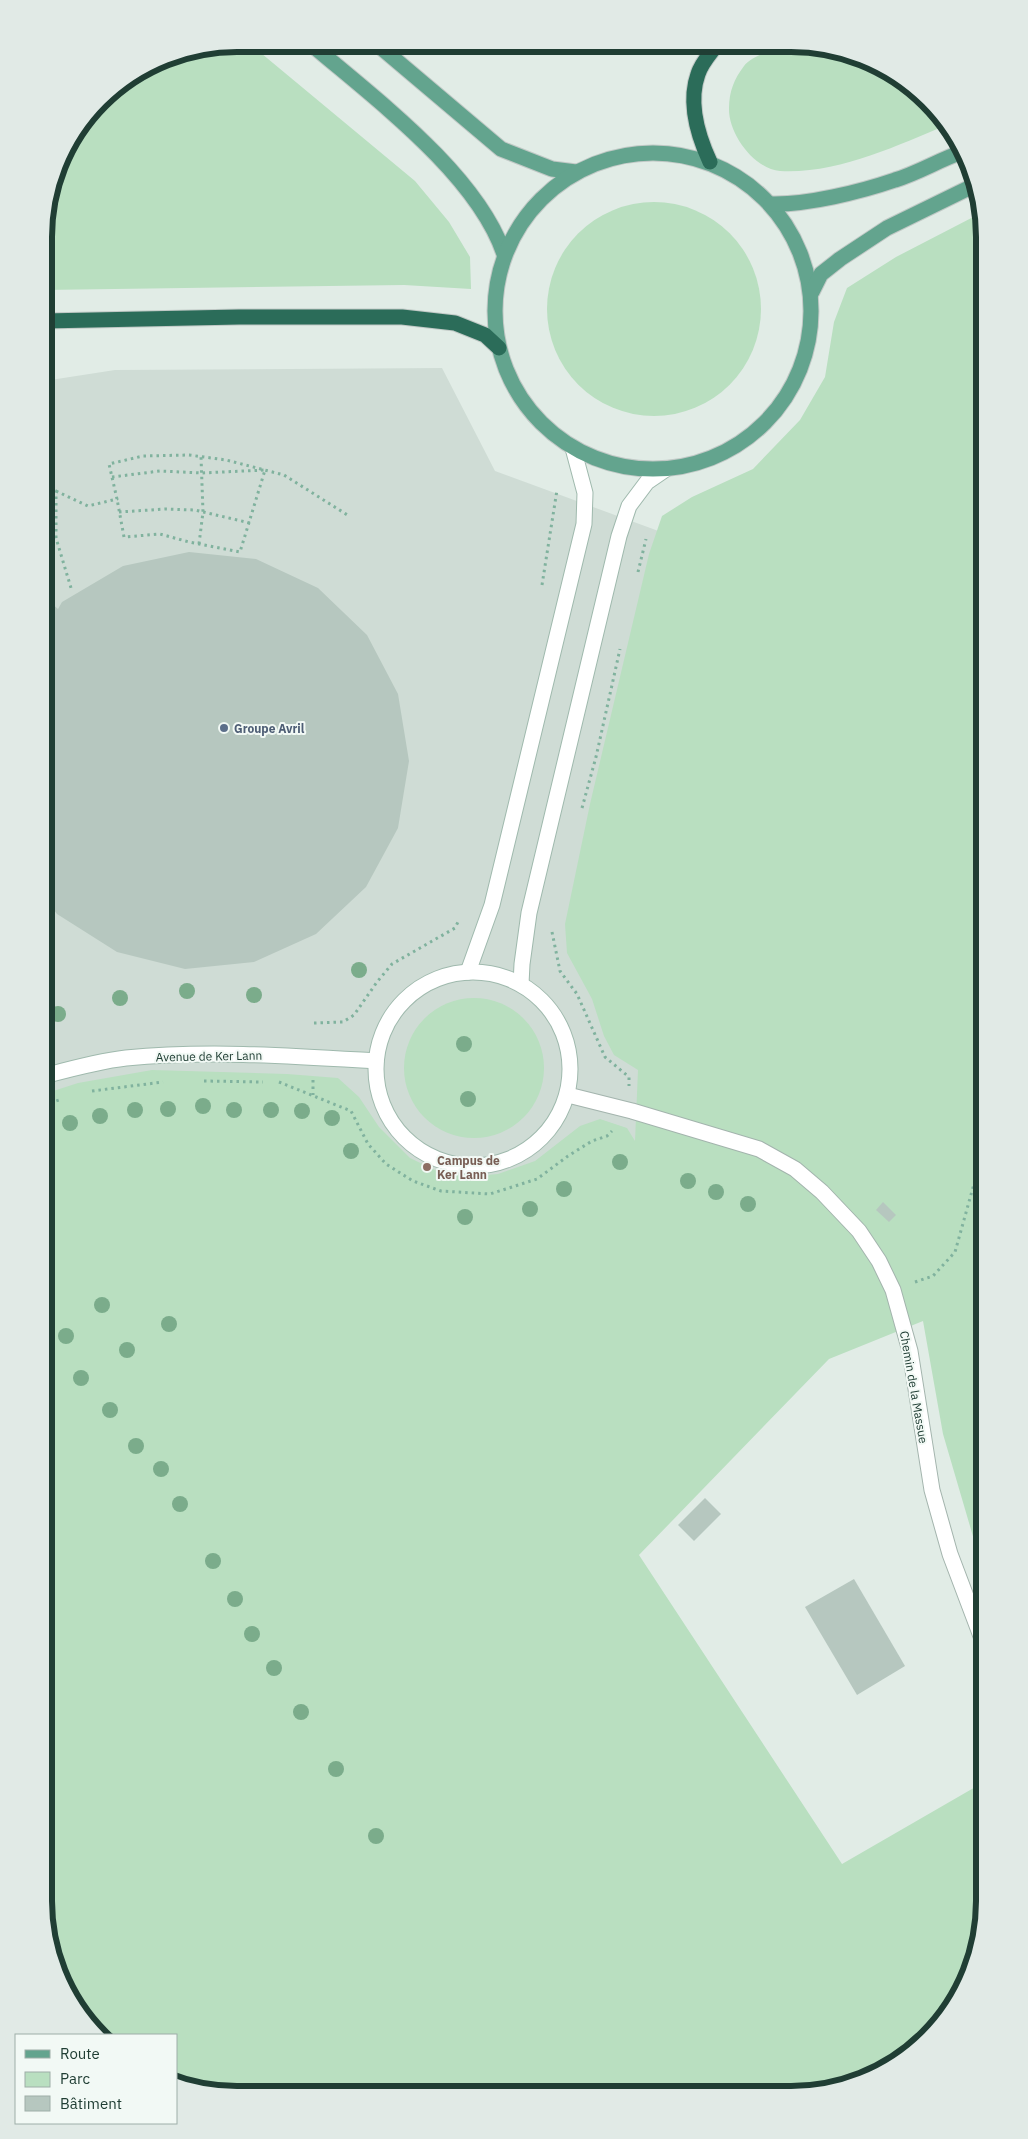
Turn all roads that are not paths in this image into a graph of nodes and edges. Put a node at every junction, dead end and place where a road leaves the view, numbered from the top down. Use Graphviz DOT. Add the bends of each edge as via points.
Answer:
graph roads {
  1 [pos="320,52"];
  2 [pos="386,52"];
  3 [pos="712,52"];
  4 [pos="956,155"];
  5 [pos="710,162"];
  6 [pos="576,172"];
  7 [pos="969,188"];
  8 [pos="771,204"];
  9 [pos="504,254"];
  10 [pos="812,292"];
  11 [pos="52,321"];
  12 [pos="498,348"];
  13 [pos="573,448"];
  14 [pos="666,469"];
  15 [pos="468,972"];
  16 [pos="521,984"];
  17 [pos="376,1061"];
  18 [pos="52,1074"];
  19 [pos="568,1094"];
  20 [pos="976,1623"];
  1 -- 9 [label="main road" via="452,170 480,206"];
  2 -- 6 [label="main road" via="501,149 552,169"];
  3 -- 5 [label="highway" via="698,72 694,94 697,124"];
  4 -- 8 [label="main road" via="896,180 842,194"];
  5 -- 6 [label="main road" via="676,154 642,152 608,159"];
  5 -- 8 [label="main road" via="753,187"];
  6 -- 9 [label="main road" via="546,194 522,222"];
  7 -- 10 [label="main road" via="887,228 840,259 821,274"];
  8 -- 10 [label="main road" via="790,230 804,260"];
  9 -- 12 [label="main road" via="496,285 494,317"];
  10 -- 14 [label="main road" via="812,323 806,355 795,384 777,411 754,434 728,452 698,463"];
  11 -- 12 [label="highway" via="402,317 454,323 485,335"];
  12 -- 13 [label="main road" via="509,378 526,406 547,430"];
  13 -- 14 [label="main road" via="602,461 634,468"];
  13 -- 15 [label="street" via="585,493 584,524 492,905"];
  14 -- 16 [label="street" via="647,482 629,506 619,536 529,912"];
  15 -- 16 [label="street" via="486,972"];
  15 -- 17 [label="street" via="448,975 412,993 387,1023"];
  16 -- 19 [label="street" via="536,994 559,1023 566,1040 570,1067"];
  17 -- 18 [label="street, Avenue de Ker Lann" via="206,1054 124,1058"];
  17 -- 19 [label="street" via="376,1083 382,1105 407,1141 425,1154 468,1166 490,1165 511,1159 530,1148 547,1133"];
  19 -- 20 [label="street, Chemin de la Massue" via="759,1150 795,1169 822,1192 858,1231 879,1261 893,1290 910,1351 932,1490 950,1554"];
}
